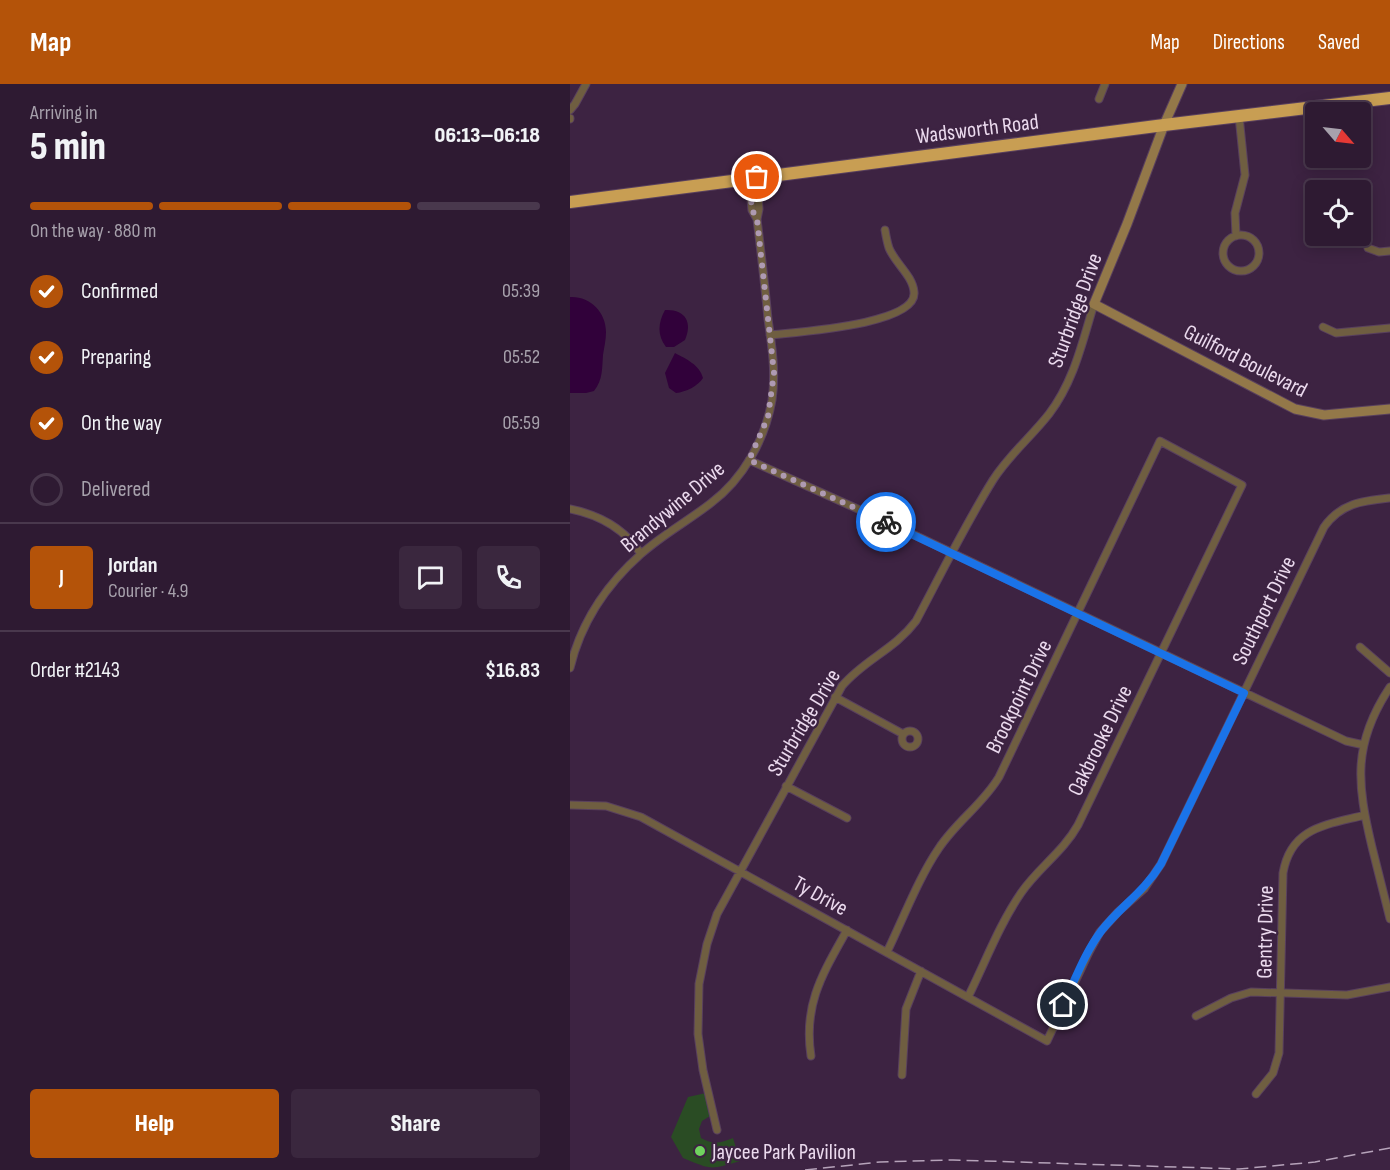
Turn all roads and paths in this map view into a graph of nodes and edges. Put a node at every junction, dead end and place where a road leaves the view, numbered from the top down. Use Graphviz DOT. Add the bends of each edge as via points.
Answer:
graph roads {
  1 [pos="586,84"];
  2 [pos="1105,84"];
  3 [pos="1182,84"];
  4 [pos="1390,98"];
  5 [pos="1099,99"];
  6 [pos="570,110"];
  7 [pos="1239,116"];
  8 [pos="1164,125"];
  9 [pos="753,178"];
  10 [pos="570,202"];
  11 [pos="885,230"];
  12 [pos="1236,236"];
  13 [pos="1368,248"];
  14 [pos="1390,251"];
  15 [pos="1094,304"];
  16 [pos="1323,327"];
  17 [pos="1390,328"];
  18 [pos="770,335"];
  19 [pos="1390,409"];
  20 [pos="1160,441"];
  21 [pos="749,460"];
  22 [pos="1390,498"];
  23 [pos="570,509"];
  24 [pos="953,553"];
  25 [pos="641,554"];
  26 [pos="1078,614"];
  27 [pos="1360,647"];
  28 [pos="1161,653"];
  29 [pos="570,668"];
  30 [pos="1390,673"];
  31 [pos="1390,687"];
  32 [pos="1244,693"];
  33 [pos="835,697"];
  34 [pos="903,734"];
  35 [pos="1364,745"];
  36 [pos="786,786"];
  37 [pos="570,805"];
  38 [pos="1365,815"];
  39 [pos="847,818"];
  40 [pos="741,871"];
  41 [pos="1390,920"];
  42 [pos="847,930"];
  43 [pos="887,952"];
  44 [pos="921,971"];
  45 [pos="1390,987"];
  46 [pos="1281,993"];
  47 [pos="968,997"];
  48 [pos="1196,1017"];
  49 [pos="1047,1041"];
  50 [pos="811,1056"];
  51 [pos="902,1076"];
  52 [pos="1256,1094"];
  53 [pos="717,1130"];
  1 -- 6 [label="street"];
  2 -- 5 [label="street"];
  3 -- 8 [label="street, Sturbridge Drive"];
  4 -- 7 [label="highway, Wadsworth Road"];
  7 -- 8 [label="highway, Wadsworth Road"];
  7 -- 12 [label="street" via="1245,175 1235,213"];
  8 -- 9 [label="highway, Wadsworth Road"];
  8 -- 15 [label="street, Sturbridge Drive"];
  9 -- 10 [label="highway, Wadsworth Road"];
  9 -- 18 [label="street, Brandywine Drive"];
  11 -- 18 [label="street" via="889,249 914,290 907,308 867,322"];
  12 -- 12 [label="street" via="1224,248 1224,260 1232,269 1243,272 1258,261 1259,250 1248,236"];
  13 -- 14 [label="street"];
  15 -- 19 [label="street, Guilford Boulevard" via="1295,409 1324,415"];
  15 -- 24 [label="street, Sturbridge Drive" via="1067,384 1050,413 997,475"];
  16 -- 17 [label="street" via="1336,333"];
  18 -- 21 [label="street, Brandywine Drive" via="772,401"];
  20 -- 26 [label="street, Brookpoint Drive"];
  20 -- 28 [label="street, Oakbrooke Drive" via="1242,484"];
  21 -- 24 [label="street"];
  21 -- 25 [label="street, Brandywine Drive" via="717,498"];
  22 -- 32 [label="street, Southport Drive" via="1361,501 1341,509 1324,527"];
  23 -- 25 [label="street" via="609,523 628,536"];
  24 -- 26 [label="street"];
  24 -- 33 [label="street, Sturbridge Drive" via="908,632 859,669"];
  25 -- 29 [label="street, Brandywine Drive" via="597,603 580,635"];
  26 -- 28 [label="street"];
  26 -- 43 [label="street, Brookpoint Drive" via="999,777 938,849"];
  27 -- 30 [label="street"];
  28 -- 32 [label="street"];
  28 -- 47 [label="street, Oakbrooke Drive" via="1078,825 1065,845 1021,892"];
  31 -- 35 [label="street"];
  32 -- 35 [label="street" via="1346,741"];
  32 -- 49 [label="street, Southport Drive" via="1161,864 1144,889 1100,932"];
  33 -- 34 [label="street"];
  33 -- 36 [label="street, Sturbridge Drive"];
  35 -- 38 [label="street" via="1360,776"];
  36 -- 39 [label="street"];
  36 -- 40 [label="street, Sturbridge Drive"];
  37 -- 40 [label="street, Ty Drive" via="606,806 632,813"];
  38 -- 41 [label="street"];
  38 -- 46 [label="street, Gentry Drive" via="1311,830 1287,856 1283,873"];
  40 -- 42 [label="street, Ty Drive"];
  40 -- 53 [label="street, Sturbridge Drive" via="712,926 699,984 700,1052"];
  42 -- 43 [label="street, Ty Drive"];
  42 -- 50 [label="street" via="814,994 809,1019"];
  43 -- 44 [label="street, Ty Drive"];
  44 -- 47 [label="street, Ty Drive"];
  44 -- 51 [label="street" via="906,1009"];
  45 -- 46 [label="street" via="1347,995"];
  46 -- 48 [label="street" via="1240,994"];
  46 -- 52 [label="street, Gentry Drive" via="1277,1064"];
  47 -- 49 [label="street, Ty Drive"];
}
